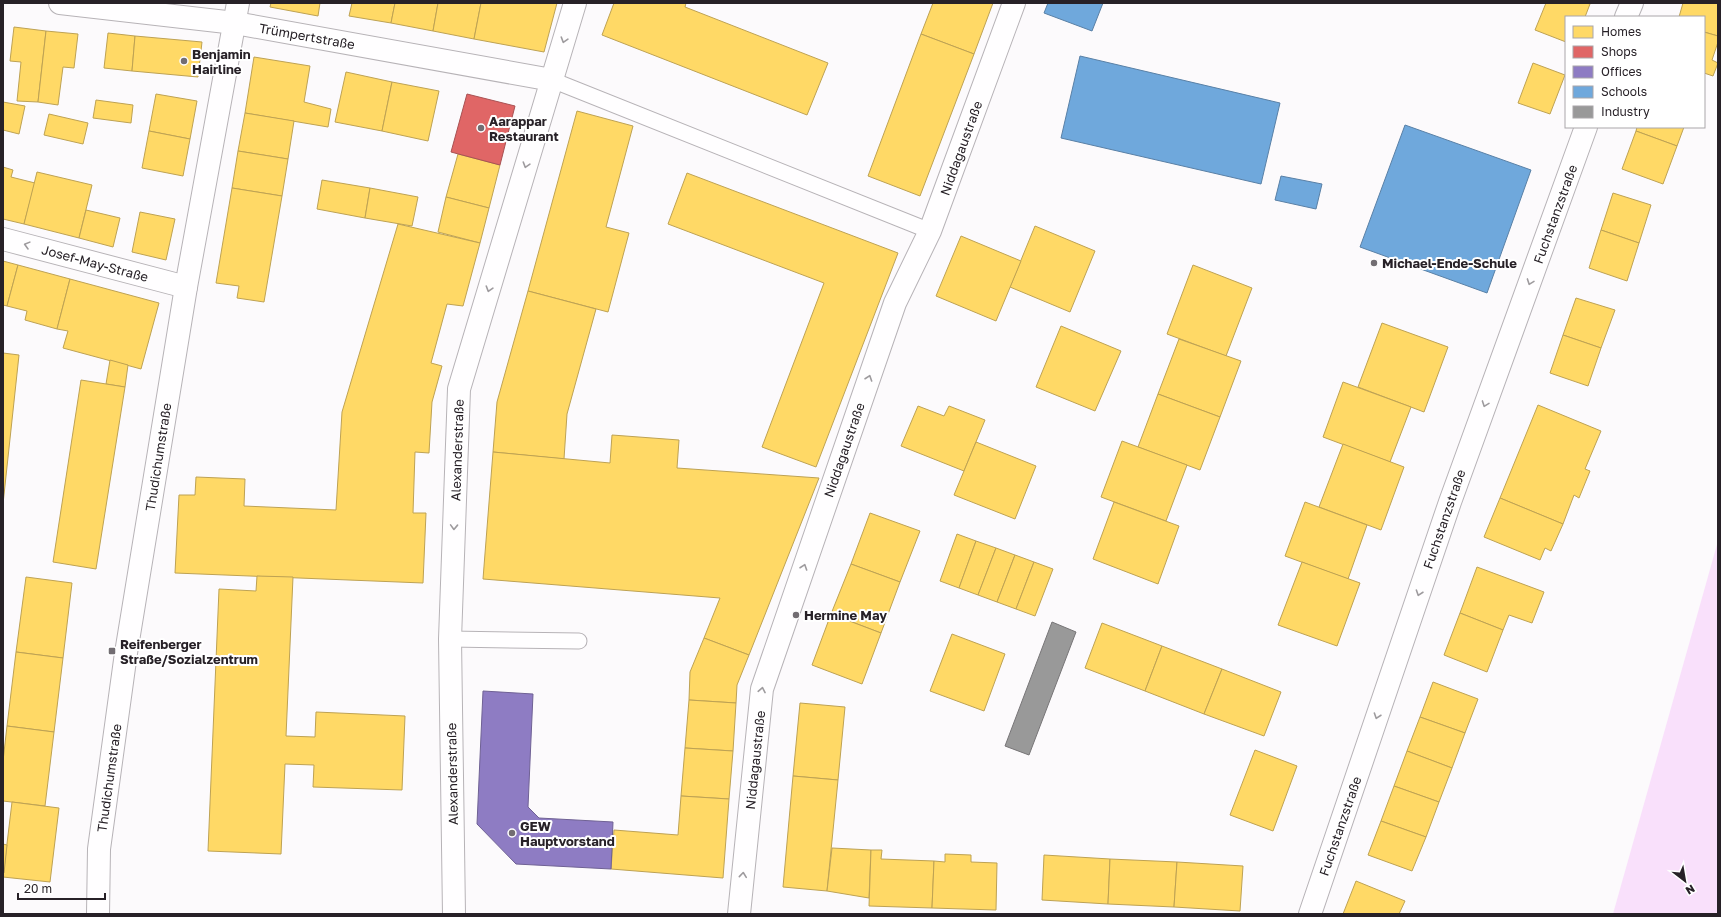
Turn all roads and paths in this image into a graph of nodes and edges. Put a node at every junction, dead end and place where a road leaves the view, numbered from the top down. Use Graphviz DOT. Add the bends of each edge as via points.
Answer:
graph roads {
  1 [pos="60,3"];
  2 [pos="575,3"];
  3 [pos="1014,3"];
  4 [pos="1632,3"];
  5 [pos="236,13"];
  6 [pos="1626,16"];
  7 [pos="552,80"];
  8 [pos="1586,128"];
  9 [pos="930,231"];
  10 [pos="3,239"];
  11 [pos="186,287"];
  12 [pos="450,639"];
  13 [pos="579,641"];
  14 [pos="98,914"];
  15 [pos="454,914"];
  16 [pos="739,914"];
  17 [pos="1310,914"];
  1 -- 5 [label="street, Trümpertstraße"];
  2 -- 7 [label="street, Alexanderstraße, one-way"];
  3 -- 9 [label="street, Niddagaustraße"];
  4 -- 6 [label="street"];
  5 -- 7 [label="street, Trümpertstraße"];
  5 -- 11 [label="street, Thudichumstraße"];
  7 -- 9 [label="lane"];
  7 -- 12 [label="street, Alexanderstraße, one-way" via="459,389"];
  8 -- 17 [label="street, Fuchstanzstraße, one-way" via="1450,502"];
  16 -- 9 [label="street, Niddagaustraße, one-way" via="762,689 895,303"];
  11 -- 10 [label="street, Josef-May-Straße, one-way"];
  11 -- 14 [label="street, Thudichumstraße" via="126,653 99,849"];
  12 -- 13 [label="lane"];
  12 -- 15 [label="street, Alexanderstraße"];
}
